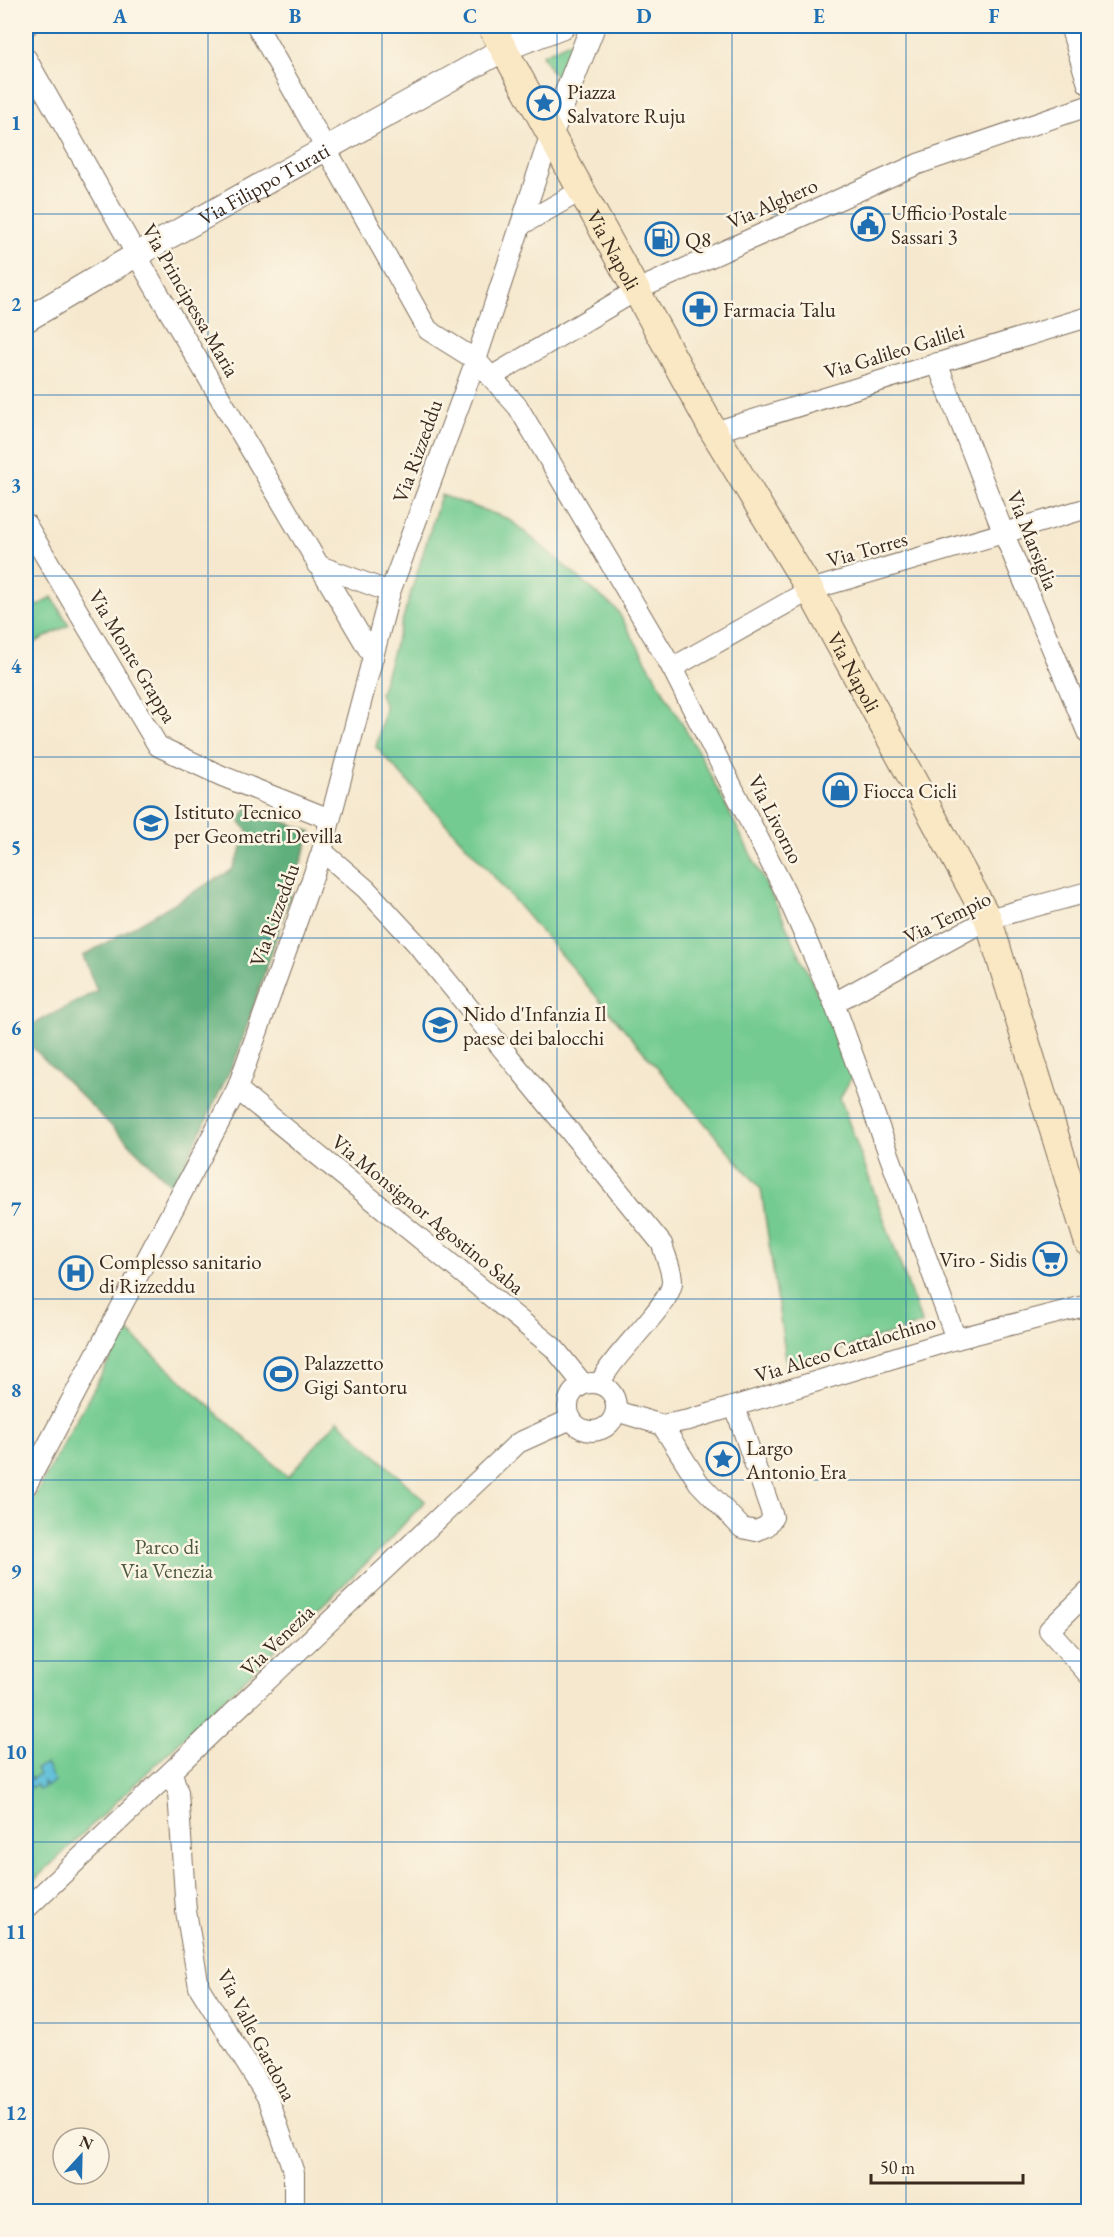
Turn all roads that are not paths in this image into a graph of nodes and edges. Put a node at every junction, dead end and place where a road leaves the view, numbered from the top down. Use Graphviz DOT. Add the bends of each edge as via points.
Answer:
graph roads {
  1 [pos="257,26"];
  2 [pos="491,26"];
  3 [pos="563,26"];
  4 [pos="593,26"];
  5 [pos="1070,26"];
  6 [pos="504,49"];
  7 [pos="26,58"];
  8 [pos="1089,84"];
  9 [pos="1089,106"];
  10 [pos="551,133"];
  11 [pos="327,148"];
  12 [pos="582,190"];
  13 [pos="521,225"];
  14 [pos="136,255"];
  15 [pos="637,290"];
  16 [pos="1089,317"];
  17 [pos="26,320"];
  18 [pos="476,360"];
  19 [pos="937,363"];
  20 [pos="491,377"];
  21 [pos="714,432"];
  22 [pos="1089,508"];
  23 [pos="26,524"];
  24 [pos="1004,534"];
  25 [pos="317,565"];
  26 [pos="810,590"];
  27 [pos="390,592"];
  28 [pos="373,657"];
  29 [pos="672,668"];
  30 [pos="1089,734"];
  31 [pos="330,819"];
  32 [pos="322,852"];
  33 [pos="1089,892"];
  34 [pos="988,919"];
  35 [pos="834,1003"];
  36 [pos="237,1089"];
  37 [pos="1089,1242"];
  38 [pos="1089,1305"];
  39 [pos="956,1339"];
  40 [pos="592,1384"];
  41 [pos="735,1407"];
  42 [pos="616,1411"];
  43 [pos="571,1419"];
  44 [pos="662,1425"];
  45 [pos="26,1486"];
  46 [pos="1089,1592"];
  47 [pos="1089,1674"];
  48 [pos="171,1773"];
  49 [pos="26,1909"];
  50 [pos="294,2211"];
  1 -- 11 [label="street, Via Livorno"];
  2 -- 6 [label="main road"];
  3 -- 6 [label="street"];
  4 -- 10 [label="street"];
  5 -- 8 [label="street"];
  6 -- 10 [label="main road"];
  6 -- 11 [label="street, Via Filippo Turati"];
  7 -- 14 [label="street, Via Principessa Maria"];
  9 -- 15 [label="street, Via Alghero" via="918,164"];
  10 -- 12 [label="main road, Via Napoli"];
  10 -- 13 [label="street, Via Rizzeddu"];
  11 -- 14 [label="street, Via Filippo Turati"];
  11 -- 18 [label="street, Via Livorno" via="428,330"];
  12 -- 13 [label="street"];
  12 -- 15 [label="main road, Via Napoli"];
  13 -- 18 [label="street, Via Rizzeddu"];
  14 -- 17 [label="street, Via Filippo Turati"];
  14 -- 25 [label="street, Via Principessa Maria"];
  15 -- 20 [label="street, Via Alghero"];
  15 -- 21 [label="main road, Via Napoli"];
  16 -- 19 [label="street, Via Galileo Galilei"];
  18 -- 20 [label="street, Via Livorno"];
  18 -- 27 [label="street, Via Rizzeddu"];
  19 -- 21 [label="street, Via Galileo Galilei"];
  19 -- 24 [label="street, Via Marsiglia"];
  20 -- 29 [label="street, Via Livorno" via="518,407"];
  21 -- 26 [label="main road, Via Napoli"];
  22 -- 24 [label="street, Via Torres"];
  23 -- 31 [label="street, Via Monte Grappa" via="158,746"];
  24 -- 26 [label="street, Via Torres"];
  24 -- 30 [label="street, Via Marsiglia"];
  25 -- 27 [label="street"];
  25 -- 28 [label="street, Via Principessa Maria"];
  26 -- 29 [label="street, Via Torres"];
  26 -- 34 [label="main road, Via Napoli"];
  27 -- 28 [label="street, Via Rizzeddu"];
  28 -- 31 [label="street, Via Rizzeddu"];
  29 -- 35 [label="street, Via Livorno" via="785,891"];
  31 -- 32 [label="street, Via Rizzeddu"];
  32 -- 36 [label="street, Via Rizzeddu"];
  32 -- 40 [label="street" via="366,889 416,943 662,1244 673,1282 663,1303"];
  33 -- 34 [label="street, Via Tempio"];
  34 -- 35 [label="street, Via Tempio"];
  34 -- 37 [label="main road, Via Napoli"];
  35 -- 39 [label="street, Via Livorno"];
  36 -- 40 [label="street, Via Monsignor Agostino Saba" via="542,1338"];
  36 -- 45 [label="street, Via Rizzeddu"];
  38 -- 39 [label="street, Via Alceo Cattalochino"];
  39 -- 41 [label="street, Via Alceo Cattalochino"];
  40 -- 42 [label="street" via="613,1394"];
  40 -- 43 [label="street" via="576,1388 567,1403"];
  41 -- 44 [label="street, Via Alceo Cattalochino"];
  41 -- 44 [label="street" via="773,1517 768,1526 756,1531 742,1528 699,1483"];
  42 -- 43 [label="street" via="608,1425 592,1431 576,1426"];
  42 -- 44 [label="street, Via Alceo Cattalochino"];
  43 -- 48 [label="street, Via Venezia" via="518,1443"];
  46 -- 47 [label="street" via="1049,1630"];
  48 -- 49 [label="street, Via Venezia"];
  48 -- 50 [label="street, Via Valle Gardona" via="178,1792 186,1911 199,1987 269,2100 294,2173"];
}
